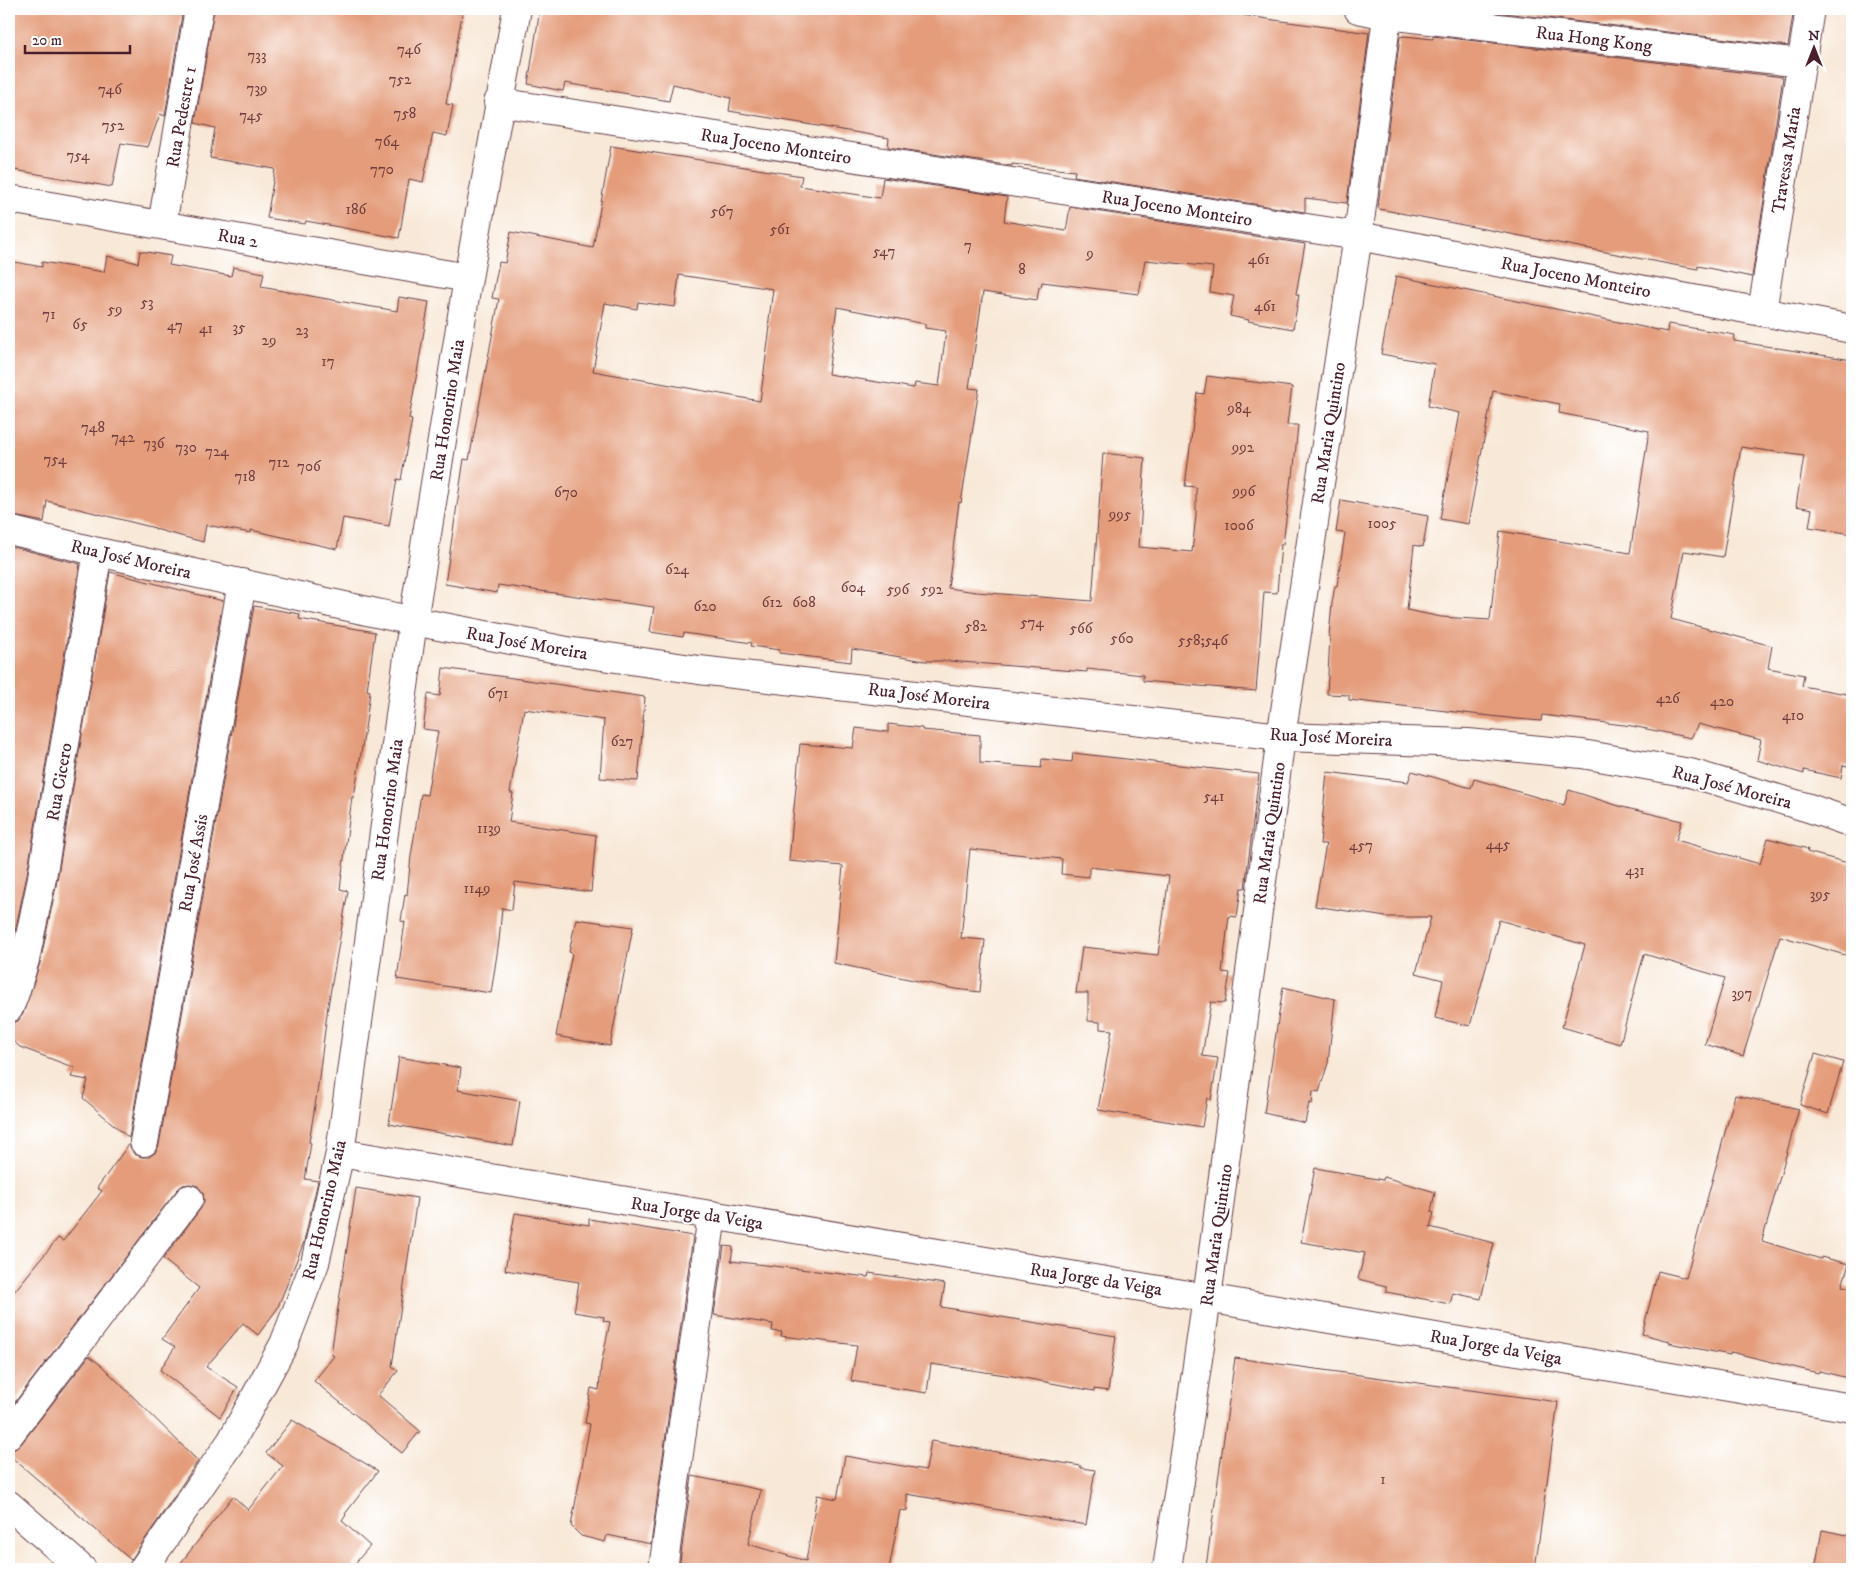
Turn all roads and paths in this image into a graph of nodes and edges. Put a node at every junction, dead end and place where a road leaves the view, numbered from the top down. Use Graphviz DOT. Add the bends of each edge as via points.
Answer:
graph roads {
  1 [pos="200,9"];
  2 [pos="517,9"];
  3 [pos="1358,9"];
  4 [pos="1810,9"];
  5 [pos="1387,12"];
  6 [pos="1801,63"];
  7 [pos="498,102"];
  8 [pos="9,199"];
  9 [pos="162,225"];
  10 [pos="1358,236"];
  11 [pos="468,278"];
  12 [pos="1762,312"];
  13 [pos="1852,329"];
  14 [pos="9,530"];
  15 [pos="98,552"];
  16 [pos="242,583"];
  17 [pos="413,621"];
  18 [pos="1281,736"];
  19 [pos="1852,823"];
  20 [pos="9,1008"];
  21 [pos="144,1142"];
  22 [pos="340,1153"];
  23 [pos="189,1199"];
  24 [pos="712,1215"];
  25 [pos="1207,1298"];
  26 [pos="1852,1408"];
  27 [pos="9,1436"];
  28 [pos="9,1505"];
  29 [pos="82,1569"];
  30 [pos="143,1569"];
  31 [pos="662,1569"];
  32 [pos="1167,1569"];
  1 -- 9 [label="street, Rua Pedestre 1"];
  2 -- 7 [label="street, Rua Honorino Maia"];
  3 -- 5 [label="street, Rua Hong Kong"];
  4 -- 6 [label="street, Travessa Maria"];
  5 -- 6 [label="street, Rua Hong Kong"];
  5 -- 10 [label="street, Rua Maria Quintino"];
  6 -- 12 [label="street, Travessa Maria"];
  7 -- 10 [label="street, Rua Joceno Monteiro"];
  7 -- 11 [label="street, Rua Honorino Maia"];
  8 -- 9 [label="street, Rua 2"];
  9 -- 11 [label="street, Rua 2"];
  10 -- 12 [label="street, Rua Joceno Monteiro"];
  10 -- 18 [label="street, Rua Maria Quintino"];
  11 -- 17 [label="street, Rua Honorino Maia"];
  12 -- 13 [label="street, Rua Joceno Monteiro"];
  14 -- 15 [label="street, Rua José Moreira"];
  15 -- 16 [label="street, Rua José Moreira"];
  15 -- 20 [label="street, Rua Cicero" via="26,960"];
  16 -- 17 [label="street, Rua José Moreira"];
  16 -- 21 [label="street, Rua José Assis"];
  17 -- 18 [label="street, Rua José Moreira" via="567,651 699,670"];
  17 -- 22 [label="street, Rua Honorino Maia"];
  18 -- 19 [label="street, Rua José Moreira" via="1468,743 1582,754 1690,773"];
  18 -- 25 [label="street, Rua Maria Quintino"];
  22 -- 24 [label="street, Rua Jorge da Veiga"];
  22 -- 30 [label="street, Rua Honorino Maia" via="315,1263 284,1344 232,1440"];
  23 -- 27 [label="street"];
  24 -- 25 [label="street, Rua Jorge da Veiga"];
  24 -- 31 [label="street"];
  25 -- 26 [label="street, Rua Jorge da Veiga"];
  25 -- 32 [label="street, Rua Maria Quintino"];
  28 -- 29 [label="street"];
}
